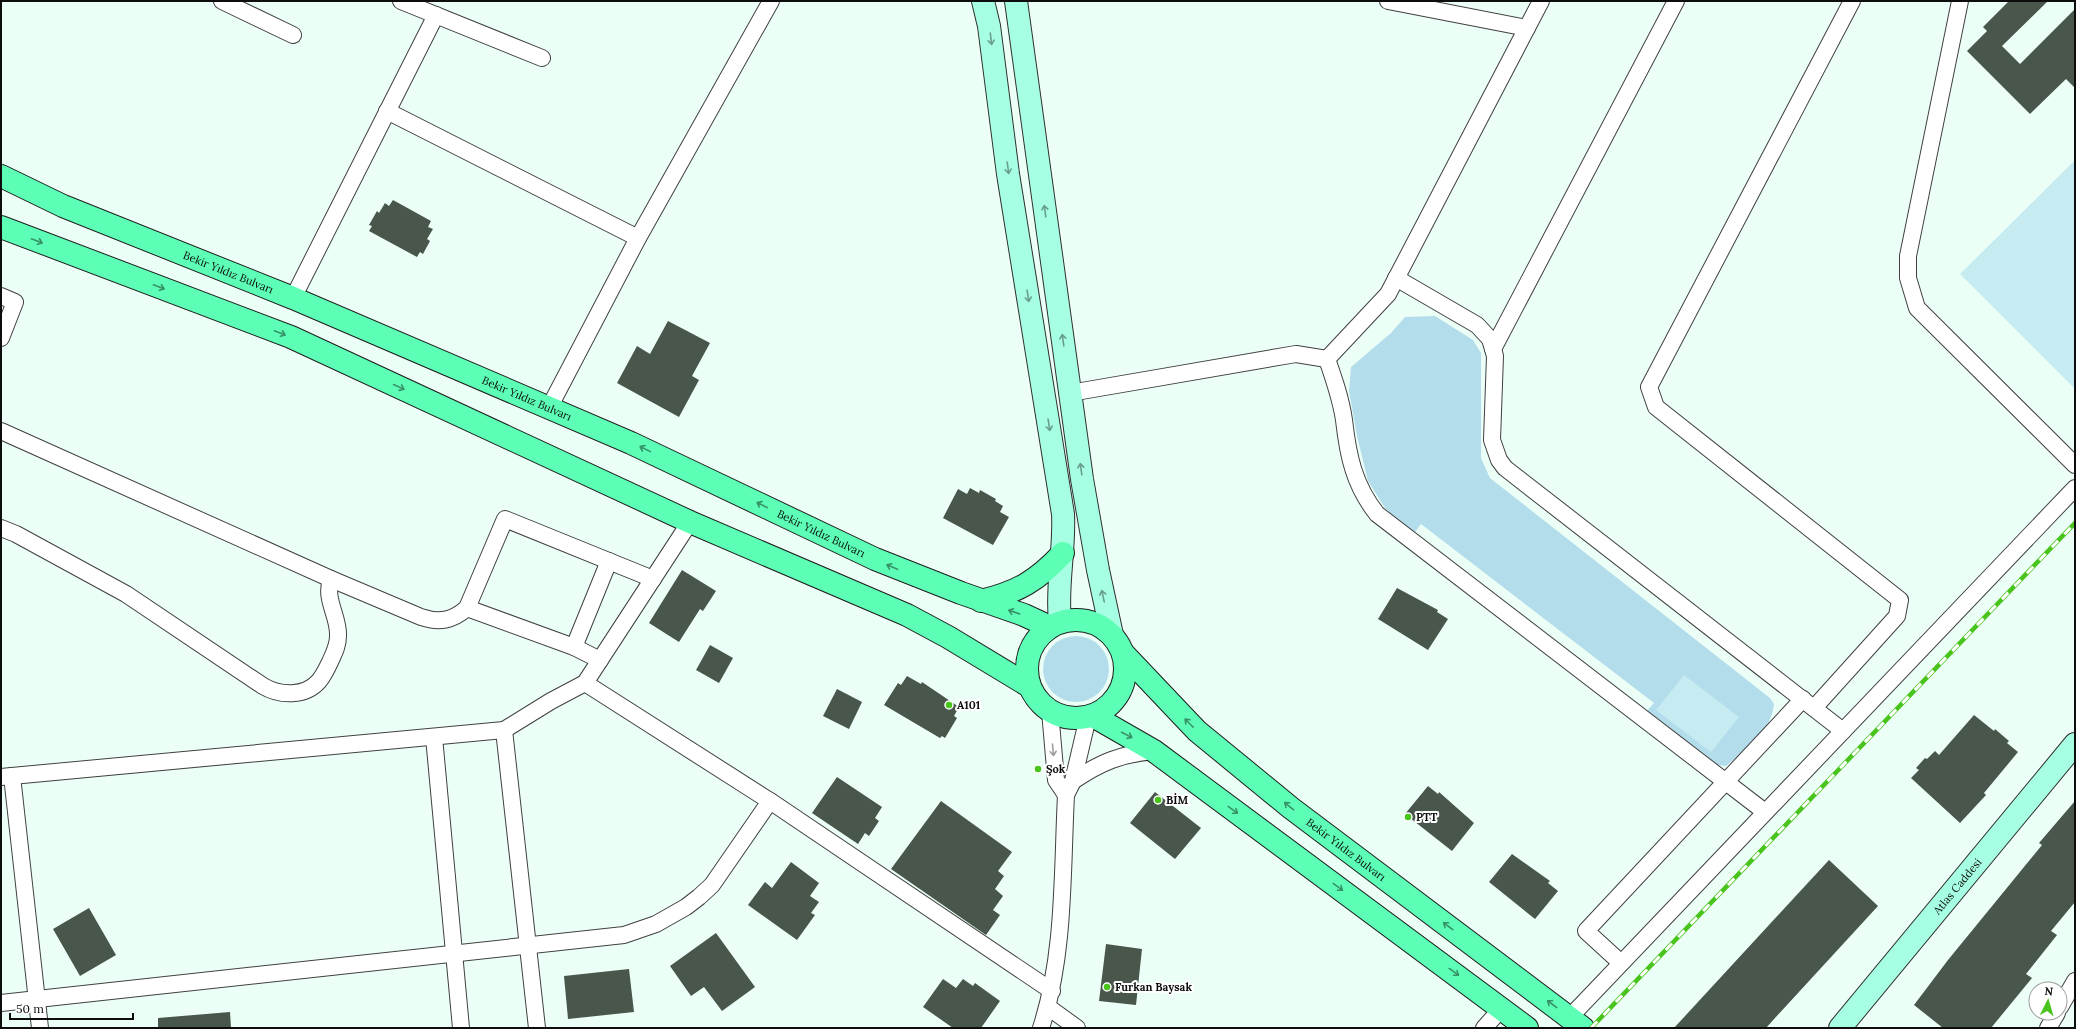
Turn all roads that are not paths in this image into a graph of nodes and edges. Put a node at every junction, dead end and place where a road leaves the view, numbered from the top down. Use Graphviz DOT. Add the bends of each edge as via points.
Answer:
graph roads {
  1 [pos="222,1"];
  2 [pos="401,1"];
  3 [pos="771,1"];
  4 [pos="983,1"];
  5 [pos="1016,1"];
  6 [pos="1388,1"];
  7 [pos="1541,1"];
  8 [pos="1676,1"];
  9 [pos="1852,1"];
  10 [pos="1960,1"];
  11 [pos="436,15"];
  12 [pos="1527,28"];
  13 [pos="293,34"];
  14 [pos="542,58"];
  15 [pos="388,111"];
  16 [pos="2,175"];
  17 [pos="1,227"];
  18 [pos="638,238"];
  19 [pos="1396,278"];
  20 [pos="1,296"];
  21 [pos="293,298"];
  22 [pos="1,338"];
  23 [pos="1493,349"];
  24 [pos="1326,359"];
  25 [pos="1070,392"];
  26 [pos="549,408"];
  27 [pos="1,431"];
  28 [pos="2075,465"];
  29 [pos="2075,488"];
  30 [pos="690,522"];
  31 [pos="1,528"];
  32 [pos="1063,553"];
  33 [pos="609,561"];
  34 [pos="332,579"];
  35 [pos="653,579"];
  36 [pos="981,600"];
  37 [pos="467,608"];
  38 [pos="1055,625"];
  39 [pos="1112,635"];
  40 [pos="574,647"];
  41 [pos="1123,653"];
  42 [pos="600,660"];
  43 [pos="585,683"];
  44 [pos="1029,686"];
  45 [pos="1808,704"];
  46 [pos="1050,711"];
  47 [pos="1090,717"];
  48 [pos="504,730"];
  49 [pos="1843,730"];
  50 [pos="434,737"];
  51 [pos="2075,744"];
  52 [pos="1154,751"];
  53 [pos="7,777"];
  54 [pos="1725,782"];
  55 [pos="1069,788"];
  56 [pos="770,801"];
  57 [pos="1765,812"];
  58 [pos="529,946"];
  59 [pos="454,954"];
  60 [pos="1621,964"];
  61 [pos="2075,981"];
  62 [pos="2068,993"];
  63 [pos="38,999"];
  64 [pos="1050,999"];
  65 [pos="1,1003"];
  66 [pos="1502,1008"];
  67 [pos="1576,1023"];
  68 [pos="40,1028"];
  69 [pos="461,1028"];
  70 [pos="537,1028"];
  71 [pos="1041,1028"];
  72 [pos="1077,1028"];
  73 [pos="1484,1028"];
  74 [pos="1527,1028"];
  75 [pos="1840,1028"];
  1 -- 13 [label="street"];
  2 -- 11 [label="street"];
  3 -- 18 [label="street"];
  4 -- 32 [label="street, one-way" via="989,26 1008,174 1063,514"];
  25 -- 5 [label="street, one-way"];
  6 -- 12 [label="street"];
  7 -- 12 [label="street"];
  8 -- 23 [label="street"];
  9 -- 45 [label="street" via="1649,387 1656,407 1900,600 1897,616"];
  10 -- 28 [label="street" via="1908,256 1910,288 1917,308"];
  11 -- 14 [label="street"];
  11 -- 15 [label="street"];
  12 -- 19 [label="street"];
  15 -- 18 [label="street"];
  15 -- 21 [label="street"];
  16 -- 21 [label="main road, Bekir Yıldız Bulvarı" via="63,206"];
  17 -- 30 [label="main road, one-way" via="291,337"];
  18 -- 26 [label="street"];
  19 -- 23 [label="street" via="1477,325 1490,339"];
  19 -- 24 [label="street" via="1388,294"];
  20 -- 22 [label="street" via="15,302"];
  21 -- 26 [label="main road, Bekir Yıldız Bulvarı"];
  23 -- 45 [label="street" via="1492,440 1499,460 1505,468"];
  24 -- 25 [label="street" via="1296,354"];
  24 -- 54 [label="street" via="1340,398 1346,443 1354,473 1367,501 1377,514"];
  39 -- 25 [label="street, one-way" via="1089,523"];
  36 -- 26 [label="main road, Bekir Yıldız Bulvarı, one-way" via="875,559 631,443"];
  27 -- 34 [label="street"];
  29 -- 49 [label="street"];
  30 -- 35 [label="street"];
  30 -- 44 [label="main road" via="907,615"];
  31 -- 34 [label="street" via="126,594 263,686 278,693 292,694 313,686 324,674 336,649 338,624 329,593"];
  32 -- 36 [label="main road" via="1048,570 1025,586 1007,594"];
  32 -- 38 [label="street"];
  33 -- 35 [label="street"];
  33 -- 37 [label="street" via="505,519"];
  33 -- 40 [label="street"];
  34 -- 37 [label="street" via="434,621 452,618"];
  35 -- 42 [label="street"];
  38 -- 36 [label="main road, Bekir Yıldız Bulvarı, one-way"];
  37 -- 40 [label="street"];
  38 -- 39 [label="main road" via="1071,620 1093,623"];
  38 -- 44 [label="main road" via="1034,643 1029,653"];
  39 -- 41 [label="main road"];
  40 -- 42 [label="street"];
  41 -- 47 [label="main road" via="1126,675 1118,696 1103,711"];
  67 -- 41 [label="main road, Bekir Yıldız Bulvarı, one-way" via="1292,808 1197,731"];
  42 -- 43 [label="street"];
  43 -- 48 [label="street"];
  43 -- 56 [label="street"];
  44 -- 46 [label="main road" via="1041,704"];
  45 -- 49 [label="street"];
  45 -- 54 [label="street"];
  46 -- 47 [label="main road" via="1071,719"];
  46 -- 55 [label="street, one-way" via="1056,780"];
  47 -- 52 [label="main road, one-way"];
  47 -- 55 [label="street"];
  48 -- 50 [label="street"];
  48 -- 58 [label="street"];
  49 -- 57 [label="street"];
  50 -- 53 [label="street"];
  50 -- 59 [label="street"];
  51 -- 75 [label="street, Atlas Caddesi"];
  52 -- 55 [label="street" via="1137,753 1095,766"];
  52 -- 66 [label="main road, one-way"];
  53 -- 63 [label="street"];
  54 -- 57 [label="street"];
  54 -- 60 [label="street" via="1586,931"];
  55 -- 64 [label="street" via="1058,953"];
  56 -- 58 [label="street" via="712,885 686,907 640,930 624,935"];
  56 -- 64 [label="street"];
  57 -- 60 [label="street"];
  58 -- 59 [label="street"];
  58 -- 70 [label="street"];
  59 -- 63 [label="street"];
  59 -- 69 [label="street"];
  60 -- 67 [label="street"];
  61 -- 62 [label="street"];
  63 -- 65 [label="street"];
  63 -- 68 [label="street"];
  64 -- 71 [label="street"];
  64 -- 72 [label="street"];
  66 -- 73 [label="street"];
  66 -- 74 [label="main road"];
}
